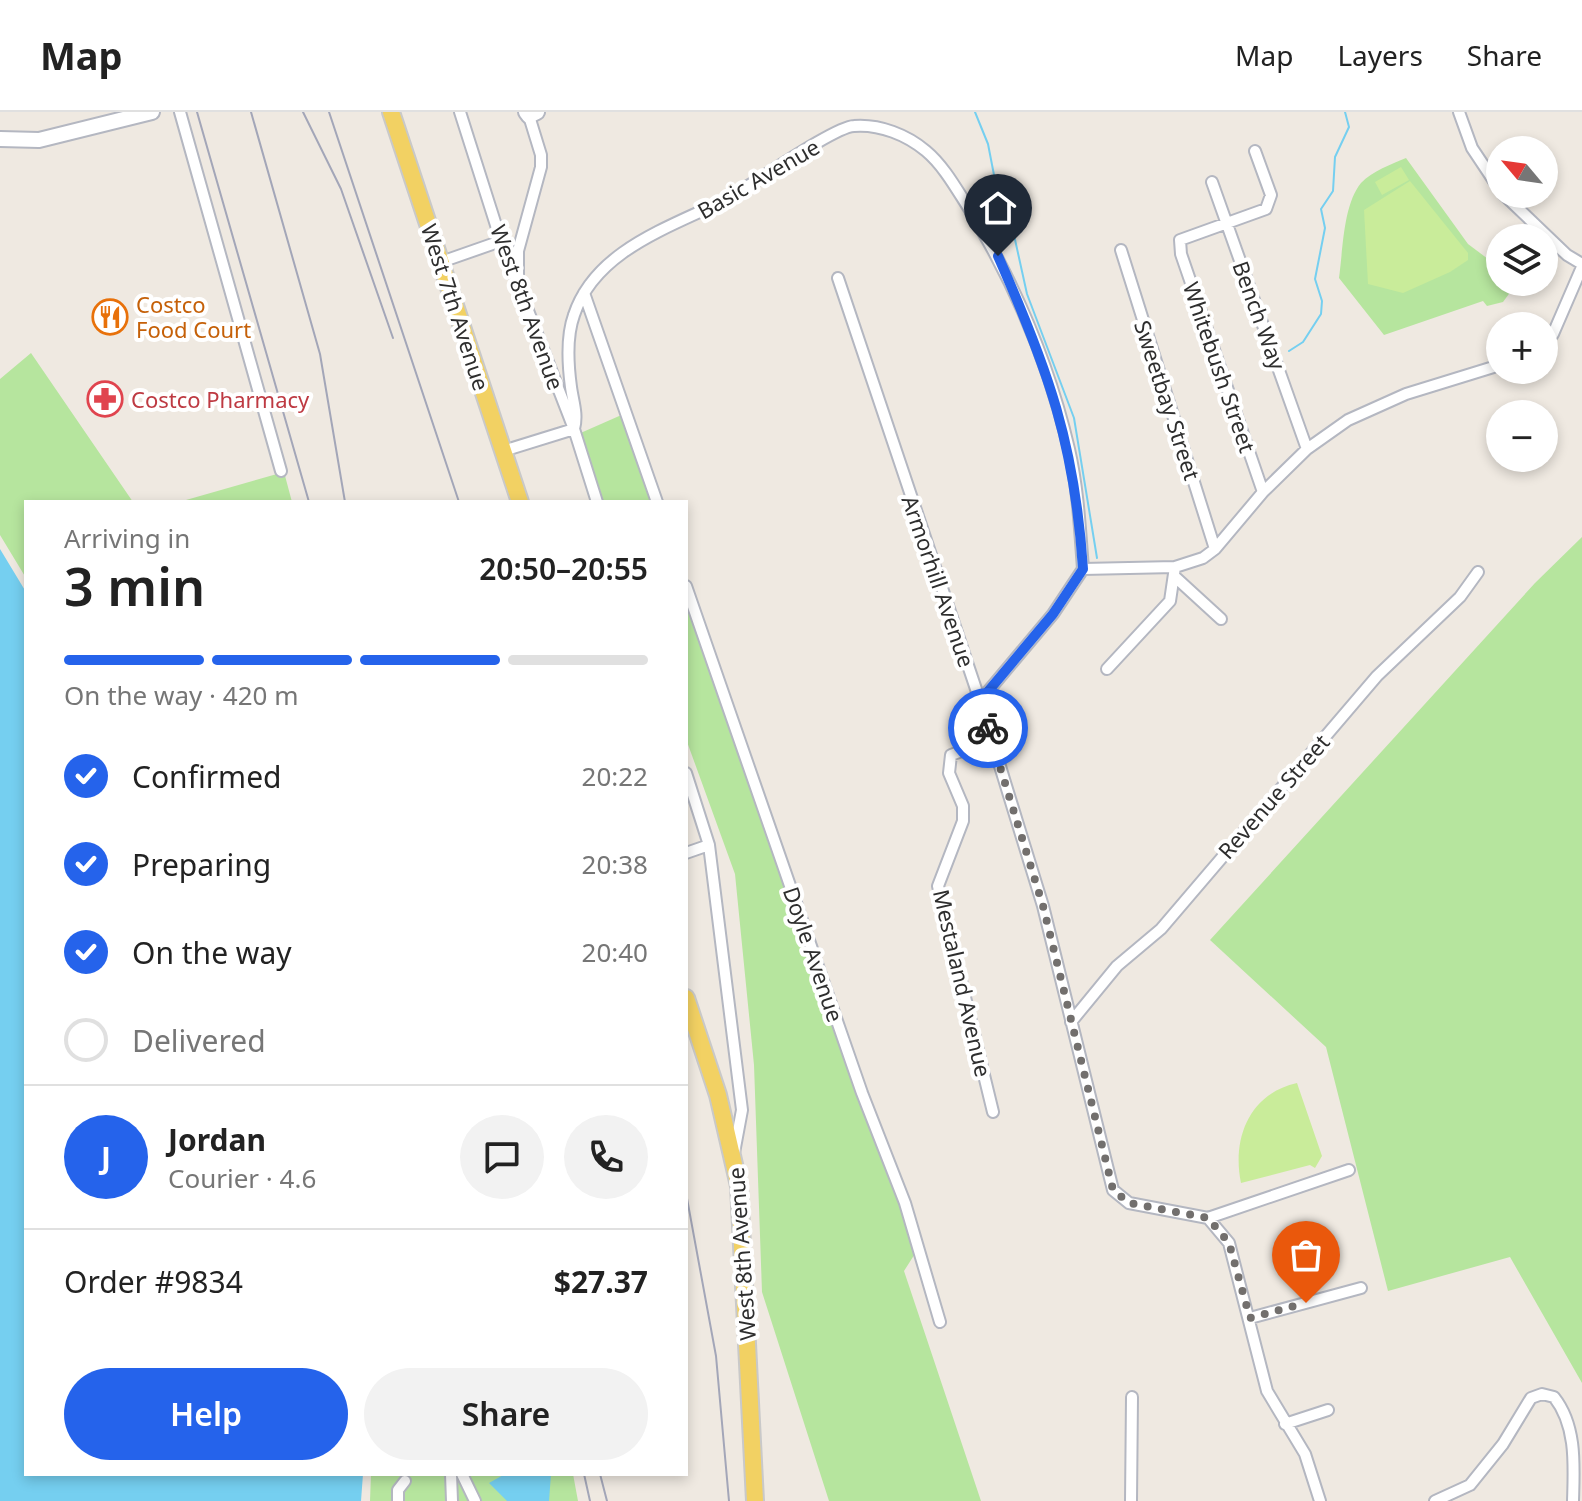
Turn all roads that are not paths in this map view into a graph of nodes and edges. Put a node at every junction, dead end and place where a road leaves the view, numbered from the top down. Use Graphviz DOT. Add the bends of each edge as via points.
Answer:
graph roads {
  1 [pos="121,112"];
  2 [pos="152,112"];
  3 [pos="180,112"];
  4 [pos="391,112"];
  5 [pos="460,112"];
  6 [pos="1459,112"];
  7 [pos="531,113"];
  8 [pos="104,124"];
  9 [pos="0,139"];
  10 [pos="1255,151"];
  11 [pos="1486,169"];
  12 [pos="1212,182"];
  13 [pos="1519,208"];
  14 [pos="1226,222"];
  15 [pos="501,241"];
  16 [pos="1121,250"];
  17 [pos="441,262"];
  18 [pos="1582,265"];
  19 [pos="838,278"];
  20 [pos="520,292"];
  21 [pos="584,293"];
  22 [pos="1558,322"];
  23 [pos="1486,369"];
  24 [pos="574,429"];
  25 [pos="1307,449"];
  26 [pos="503,451"];
  27 [pos="281,471"];
  28 [pos="1263,492"];
  29 [pos="519,500"];
  30 [pos="596,500"];
  31 [pos="656,500"];
  32 [pos="1215,549"];
  33 [pos="1083,569"];
  34 [pos="1174,571"];
  35 [pos="1478,572"];
  36 [pos="688,592"];
  37 [pos="1221,619"];
  38 [pos="1107,669"];
  39 [pos="980,701"];
  40 [pos="992,740"];
  41 [pos="688,779"];
  42 [pos="709,845"];
  43 [pos="688,852"];
  44 [pos="688,1004"];
  45 [pos="1071,1022"];
  46 [pos="993,1112"];
  47 [pos="734,1154"];
  48 [pos="1349,1170"];
  49 [pos="1208,1218"];
  50 [pos="1361,1288"];
  51 [pos="1250,1318"];
  52 [pos="940,1322"];
  53 [pos="1132,1397"];
  54 [pos="1328,1410"];
  55 [pos="1285,1424"];
  56 [pos="451,1476"];
  57 [pos="464,1477"];
  58 [pos="405,1481"];
  59 [pos="451,1486"];
  60 [pos="398,1501"];
  61 [pos="452,1501"];
  62 [pos="475,1501"];
  63 [pos="755,1501"];
  64 [pos="1131,1501"];
  65 [pos="1320,1501"];
  66 [pos="1435,1501"];
  67 [pos="1573,1501"];
  1 -- 8 [label="street"];
  2 -- 8 [label="street"];
  3 -- 27 [label="street"];
  4 -- 17 [label="main road, West 7th Avenue"];
  5 -- 15 [label="street, West 8th Avenue"];
  6 -- 11 [label="street"];
  7 -- 20 [label="street" via="541,167 518,251"];
  8 -- 9 [label="street" via="39,140"];
  10 -- 14 [label="street" via="1271,195 1266,209"];
  12 -- 14 [label="street, Bench Way"];
  13 -- 18 [label="street"];
  14 -- 25 [label="street, Bench Way"];
  14 -- 28 [label="street, Whitebush Street" via="1180,240 1181,254"];
  15 -- 17 [label="street"];
  15 -- 20 [label="street, West 8th Avenue"];
  16 -- 32 [label="street, Sweetbay Street"];
  17 -- 26 [label="main road, West 7th Avenue"];
  18 -- 22 [label="street"];
  19 -- 39 [label="street, Armorhill Avenue"];
  20 -- 24 [label="street, West 8th Avenue"];
  21 -- 24 [label="street, Basic Avenue" via="573,316 569,349"];
  21 -- 31 [label="street"];
  21 -- 33 [label="street, Basic Avenue" via="630,247 749,188 851,126 897,132 928,152 953,183 998,256 1041,353 1070,453"];
  23 -- 25 [label="street" via="1401,395 1348,420"];
  24 -- 26 [label="street"];
  24 -- 30 [label="street, West 8th Avenue"];
  25 -- 28 [label="street"];
  26 -- 29 [label="main road, West 7th Avenue"];
  28 -- 32 [label="street"];
  32 -- 34 [label="street"];
  33 -- 34 [label="street"];
  33 -- 39 [label="street" via="1053,614"];
  34 -- 37 [label="street"];
  34 -- 38 [label="street" via="1170,601"];
  35 -- 45 [label="street, Revenue Street" via="1460,597 1377,676 1161,929 1117,966"];
  36 -- 52 [label="street, Doyle Avenue" via="905,1203"];
  39 -- 40 [label="street, Armorhill Avenue"];
  40 -- 45 [label="street, Armorhill Avenue" via="1043,906"];
  40 -- 46 [label="street, Mestaland Avenue" via="958,750 948,763 963,821 938,886"];
  41 -- 42 [label="street, West 8th Avenue"];
  42 -- 43 [label="street"];
  42 -- 47 [label="street, West 8th Avenue" via="742,1110"];
  44 -- 47 [label="main road"];
  45 -- 49 [label="street, Armorhill Avenue" via="1113,1190 1129,1203"];
  47 -- 63 [label="main road, West 8th Avenue" via="743,1222"];
  48 -- 49 [label="street"];
  49 -- 51 [label="street" via="1229,1243"];
  50 -- 51 [label="street"];
  51 -- 55 [label="street" via="1267,1391"];
  53 -- 64 [label="street"];
  54 -- 55 [label="street"];
  55 -- 65 [label="street" via="1305,1454"];
  56 -- 59 [label="street"];
  57 -- 59 [label="street"];
  57 -- 62 [label="street"];
  58 -- 60 [label="street"];
  59 -- 61 [label="street"];
  66 -- 67 [label="street" via="1470,1485 1531,1398 1542,1394 1554,1397 1563,1409 1572,1445"];
}
